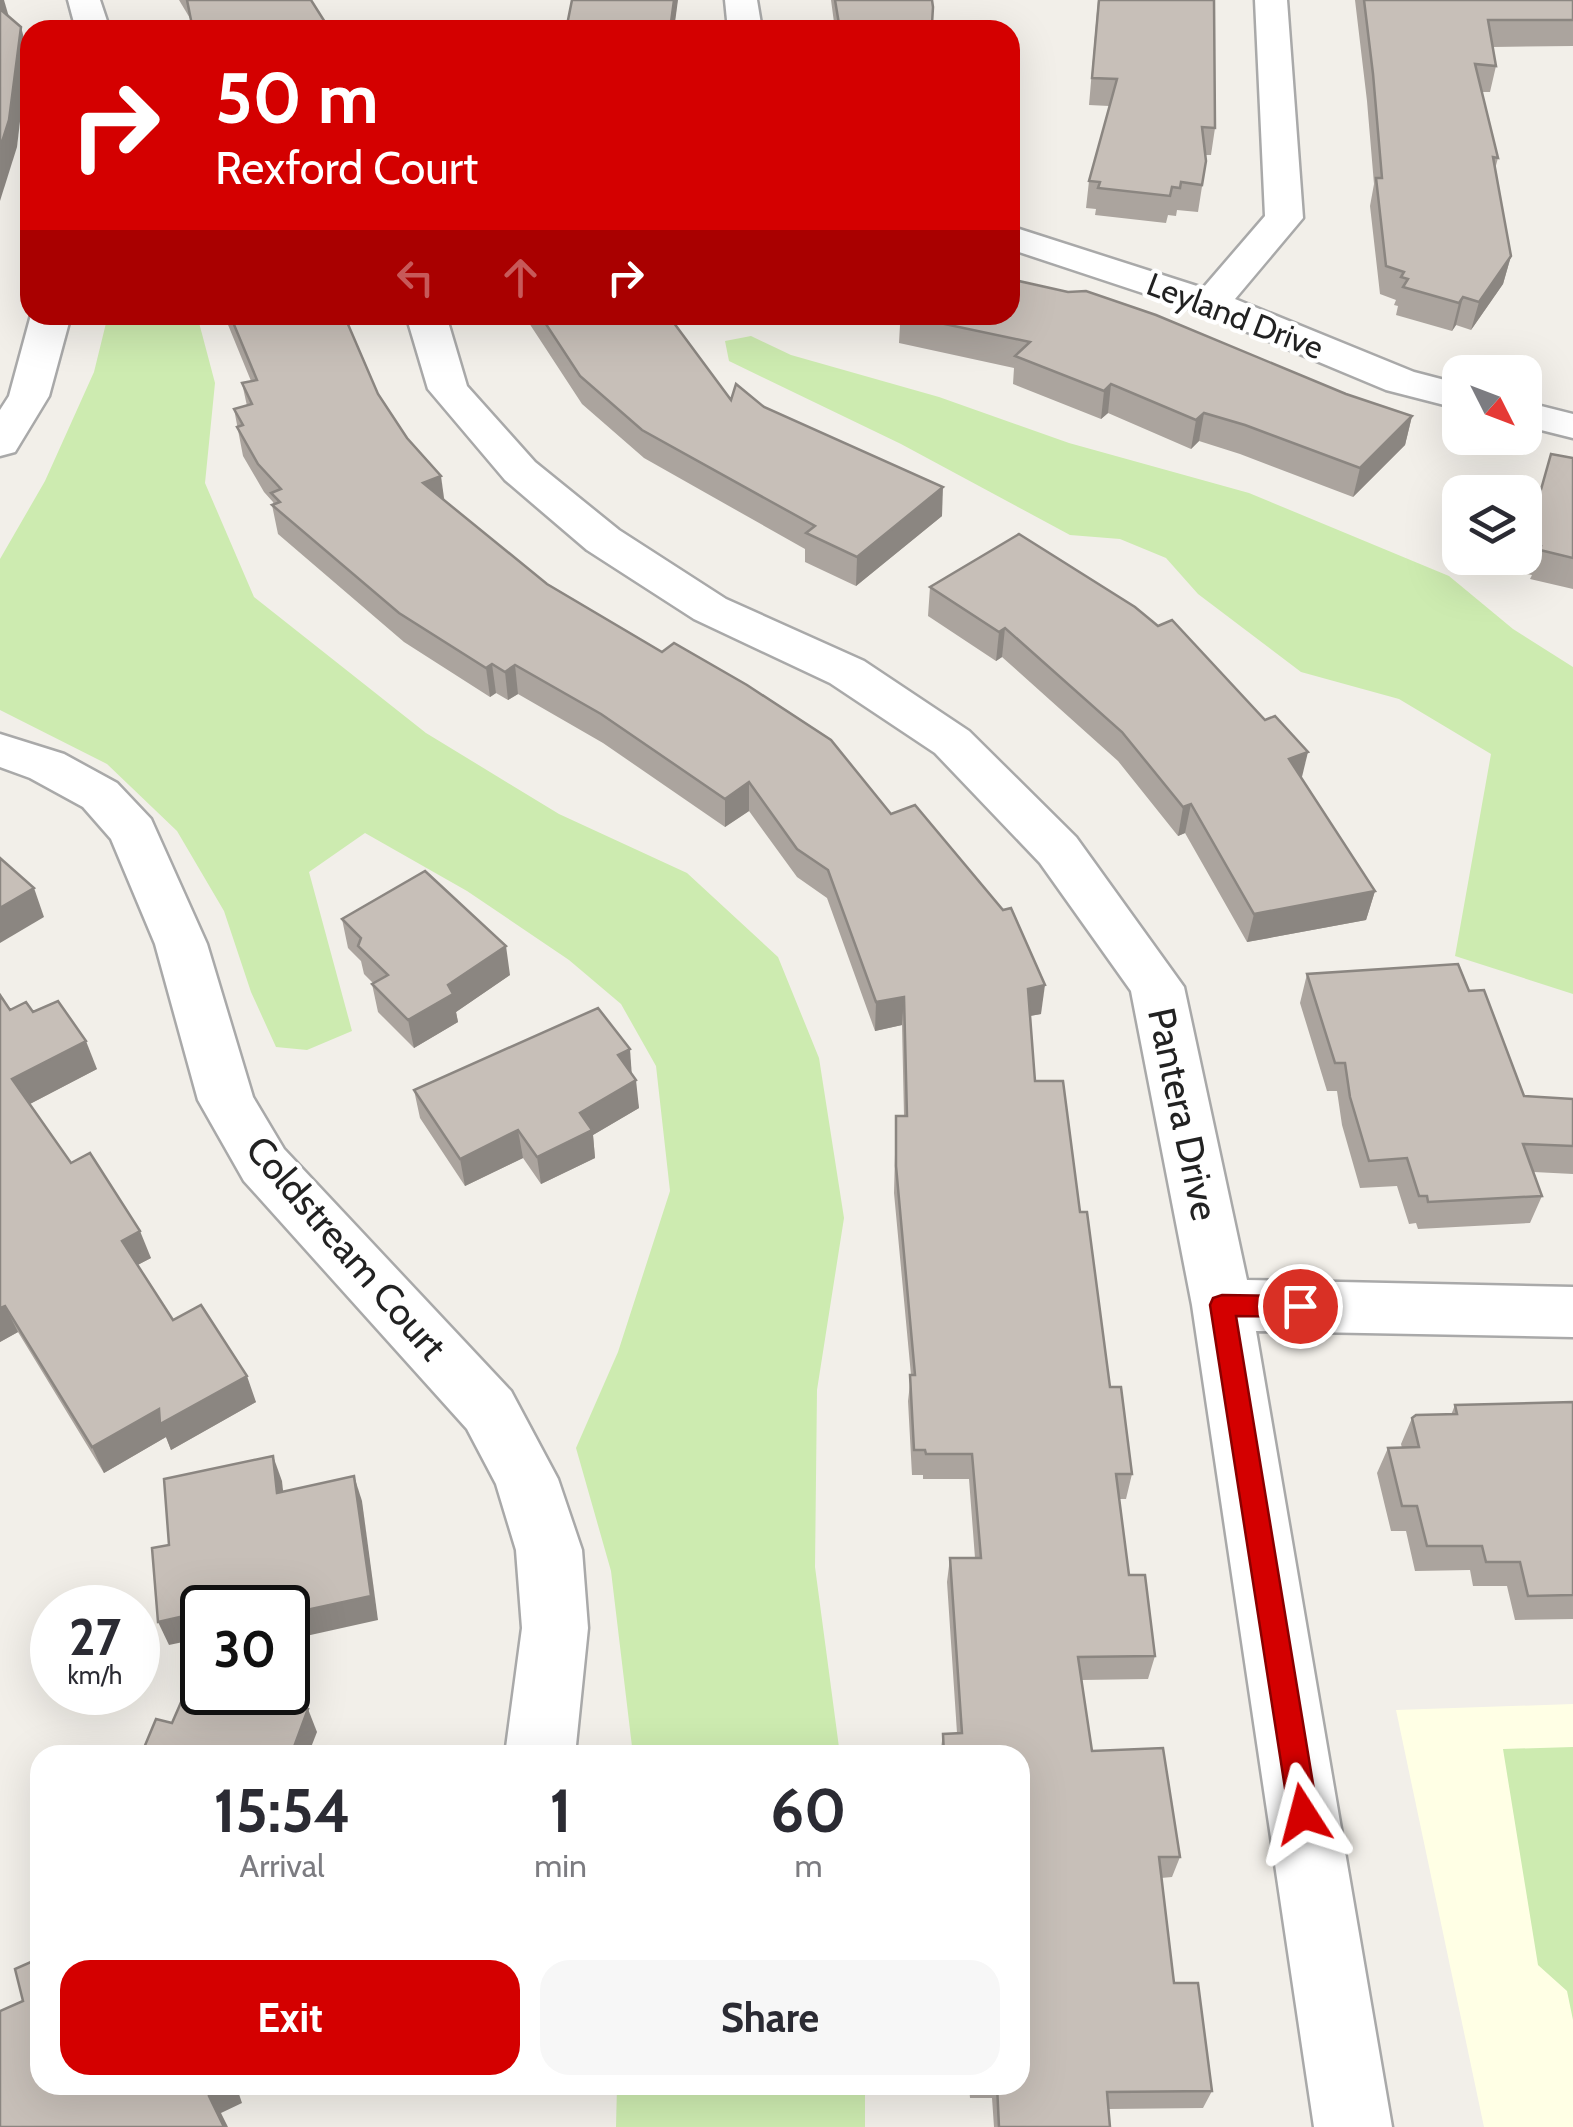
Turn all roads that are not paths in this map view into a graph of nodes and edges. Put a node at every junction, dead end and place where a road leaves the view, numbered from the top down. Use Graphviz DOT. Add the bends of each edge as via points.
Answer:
graph roads {
  1 [pos="1271,0"];
  2 [pos="1020,239"];
  3 [pos="1211,304"];
  4 [pos="49,325"];
  5 [pos="429,325"];
  6 [pos="1442,392"];
  7 [pos="1542,418"];
  8 [pos="1573,426"];
  9 [pos="0,443"];
  10 [pos="0,750"];
  11 [pos="1222,1305"];
  12 [pos="1573,1312"];
  13 [pos="541,1745"];
  14 [pos="1353,2127"];
  1 -- 3 [label="street" via="1284,218"];
  2 -- 3 [label="street, Leyland Drive"];
  3 -- 6 [label="street, Leyland Drive"];
  4 -- 9 [label="street" via="30,396"];
  5 -- 11 [label="street, Pantera Drive" via="448,389 520,471 603,540 710,608 847,672 952,742 1058,850 1156,987"];
  7 -- 8 [label="street"];
  10 -- 13 [label="street, Coldstream Court" via="100,795 133,832 181,944 226,1100 264,1165 489,1410 526,1479 549,1550 554,1628"];
  11 -- 12 [label="street"];
  11 -- 14 [label="street, Pantera Drive"];
}
